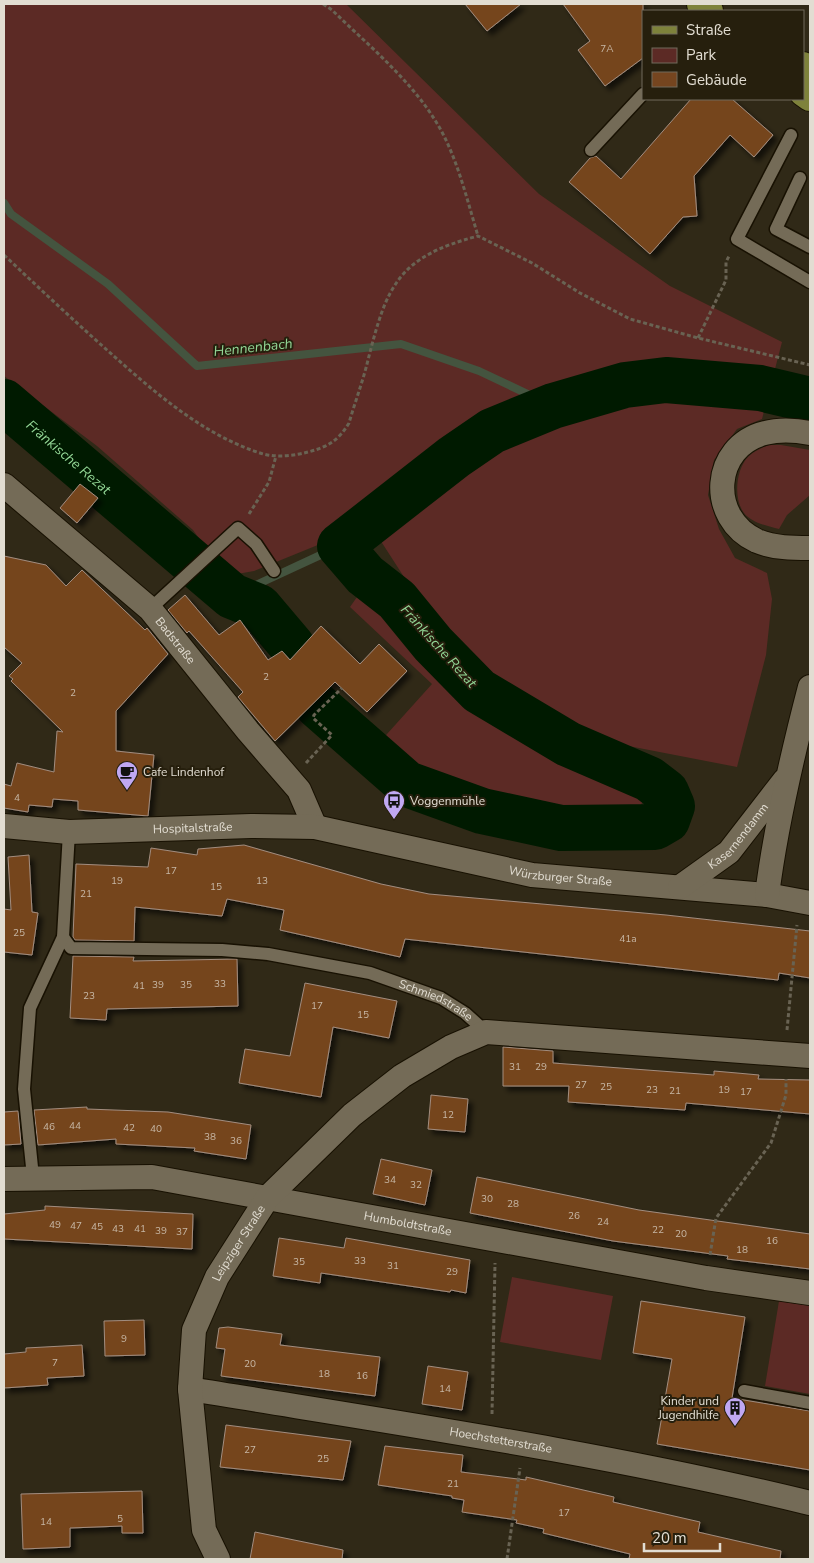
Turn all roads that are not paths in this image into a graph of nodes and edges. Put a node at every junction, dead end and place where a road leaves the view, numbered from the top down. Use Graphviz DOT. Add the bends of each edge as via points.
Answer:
graph roads {
  1 [pos="642,95"];
  2 [pos="791,136"];
  3 [pos="591,150"];
  4 [pos="800,178"];
  5 [pos="810,248"];
  6 [pos="810,282"];
  7 [pos="810,433"];
  8 [pos="4,485"];
  9 [pos="810,548"];
  10 [pos="274,571"];
  11 [pos="150,609"];
  12 [pos="810,687"];
  13 [pos="787,778"];
  14 [pos="4,826"];
  15 [pos="315,827"];
  16 [pos="69,832"];
  17 [pos="680,887"];
  18 [pos="767,895"];
  19 [pos="805,902"];
  20 [pos="63,937"];
  21 [pos="486,1032"];
  22 [pos="810,1056"];
  23 [pos="32,1178"];
  24 [pos="4,1179"];
  25 [pos="268,1197"];
  26 [pos="810,1293"];
  27 [pos="190,1389"];
  28 [pos="744,1391"];
  29 [pos="810,1403"];
  30 [pos="810,1503"];
  31 [pos="218,1559"];
  1 -- 3 [label="lane"];
  2 -- 6 [label="lane" via="736,239"];
  4 -- 5 [label="lane" via="776,229"];
  7 -- 9 [label="street" via="793,429 764,433 742,444 728,462 721,486 726,512 740,529 757,541 783,548"];
  8 -- 11 [label="street, Badstraße"];
  10 -- 11 [label="lane" via="256,544 238,528"];
  11 -- 15 [label="street, Badstraße" via="299,790"];
  12 -- 13 [label="street, Kasernendamm"];
  13 -- 17 [label="street, Kasernendamm" via="729,852"];
  13 -- 18 [label="street, Kasernendamm"];
  14 -- 16 [label="street, Hospitalstraße"];
  15 -- 16 [label="street, Hospitalstraße"];
  15 -- 17 [label="street, Würzburger Straße" via="532,876"];
  16 -- 20 [label="lane"];
  17 -- 18 [label="street, Würzburger Straße"];
  18 -- 19 [label="street, Würzburger Straße"];
  20 -- 21 [label="lane, Schmiedstraße" via="71,948 231,950 370,973 441,998"];
  20 -- 23 [label="lane" via="30,1008 24,1089"];
  21 -- 22 [label="street"];
  21 -- 25 [label="street, Leipziger Straße" via="451,1046 402,1076 352,1115"];
  23 -- 24 [label="street, Humboldtstraße"];
  23 -- 25 [label="street, Humboldtstraße" via="152,1178"];
  25 -- 26 [label="street, Humboldtstraße" via="706,1278"];
  25 -- 27 [label="street, Leipziger Straße" via="217,1277 194,1330"];
  27 -- 30 [label="street, Hoechstetterstraße" via="712,1479"];
  27 -- 31 [label="street, Leipziger Straße" via="204,1530"];
  28 -- 29 [label="lane"];
}
